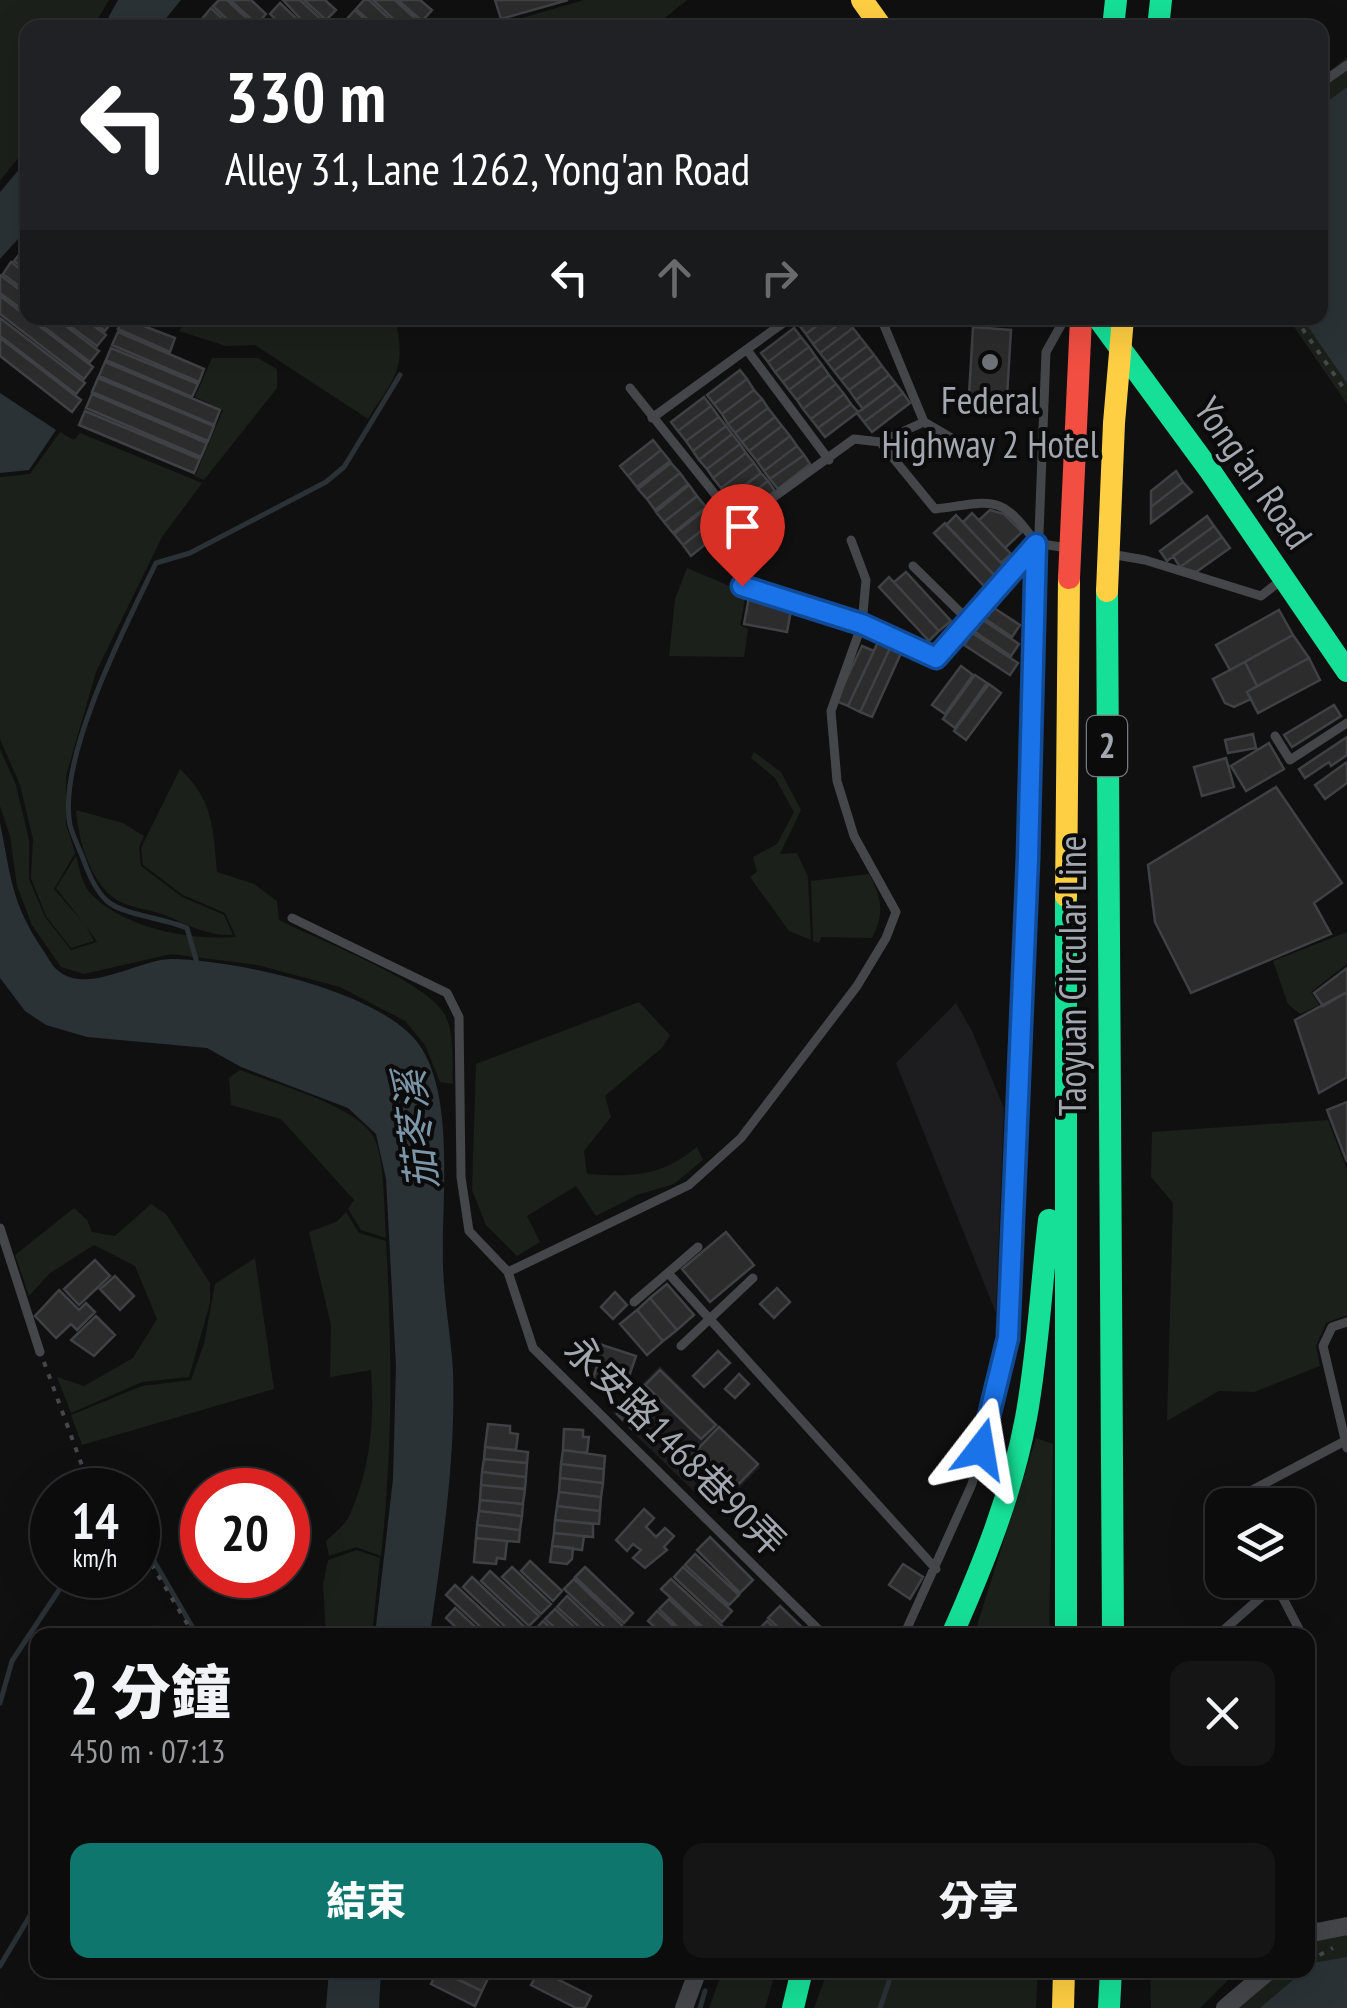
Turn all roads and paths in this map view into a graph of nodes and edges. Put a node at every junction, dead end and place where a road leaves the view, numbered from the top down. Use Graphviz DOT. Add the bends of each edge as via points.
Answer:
graph roads {
  1 [pos="781,325"];
  2 [pos="884,325"];
  3 [pos="1061,325"];
  4 [pos="1080,325"];
  5 [pos="1103,325"];
  6 [pos="1122,325"];
  7 [pos="1300,325"];
  8 [pos="748,350"];
  9 [pos="630,388"];
  10 [pos="1347,393"];
  11 [pos="652,418"];
  12 [pos="924,422"];
  13 [pos="880,442"];
  14 [pos="972,450"];
  15 [pos="829,460"];
  16 [pos="851,540"];
  17 [pos="1036,544"];
  18 [pos="746,559"];
  19 [pos="913,566"];
  20 [pos="1284,578"];
  21 [pos="968,620"];
  22 [pos="862,624"];
  23 [pos="1347,671"];
  24 [pos="1347,723"];
  25 [pos="1274,736"];
  26 [pos="292,918"];
  27 [pos="1061,1175"];
  28 [pos="0,1228"];
  29 [pos="698,1247"];
  30 [pos="508,1272"];
  31 [pos="668,1273"];
  32 [pos="753,1278"];
  33 [pos="634,1302"];
  34 [pos="710,1320"];
  35 [pos="1347,1322"];
  36 [pos="682,1346"];
  37 [pos="40,1352"];
  38 [pos="1345,1445"];
  39 [pos="82,1468"];
  40 [pos="1257,1488"];
  41 [pos="936,1569"];
  42 [pos="160,1579"];
  43 [pos="1258,1598"];
  44 [pos="1283,1598"];
  45 [pos="190,1628"];
  46 [pos="817,1628"];
  47 [pos="907,1628"];
  48 [pos="955,1628"];
  49 [pos="1066,1628"];
  50 [pos="1113,1628"];
  51 [pos="1226,1628"];
  52 [pos="1298,1628"];
  53 [pos="1347,1926"];
  54 [pos="1315,1929"];
  55 [pos="1347,1943"];
  56 [pos="1315,1958"];
  57 [pos="695,1978"];
  58 [pos="800,1978"];
  59 [pos="1064,1978"];
  60 [pos="1111,1978"];
  61 [pos="1261,1978"];
  62 [pos="1110,2006"];
  63 [pos="684,2008"];
  64 [pos="793,2008"];
  65 [pos="1064,2008"];
  66 [pos="1225,2008"];
  1 -- 8 [label="lane"];
  2 -- 12 [label="lane"];
  3 -- 17 [label="lane" via="1046,352"];
  4 -- 27 [label="main road, Taoyuan Circular Line / 2" via="1065,678"];
  5 -- 20 [label="main road, Yong'an Road"];
  6 -- 50 [label="main road, Taoyuan Circular Line / 2" via="1106,623"];
  7 -- 10 [label="path"];
  8 -- 11 [label="lane"];
  8 -- 15 [label="lane"];
  9 -- 11 [label="lane"];
  11 -- 15 [label="lane" via="738,524"];
  12 -- 13 [label="lane"];
  12 -- 14 [label="lane"];
  13 -- 15 [label="lane" via="854,438"];
  13 -- 17 [label="lane" via="935,509 990,502 1014,513"];
  16 -- 22 [label="lane" via="866,580"];
  17 -- 20 [label="lane" via="1145,560 1261,596"];
  17 -- 21 [label="lane"];
  17 -- 41 [label="lane" via="1008,1338 972,1484"];
  18 -- 22 [label="lane" via="742,586"];
  19 -- 21 [label="lane"];
  20 -- 23 [label="main road, Yong'an Road"];
  21 -- 22 [label="lane" via="936,658"];
  22 -- 30 [label="lane" via="831,711 837,780 854,836 896,912 886,938 741,1138 689,1184"];
  24 -- 25 [label="lane" via="1290,760"];
  26 -- 30 [label="lane, 永安路1468巷90弄" via="447,993 460,1018 461,1178 469,1231"];
  27 -- 48 [label="main road" via="1026,1418 1005,1501"];
  27 -- 49 [label="main road"];
  28 -- 37 [label="lane"];
  29 -- 31 [label="lane"];
  30 -- 46 [label="lane, 永安路1468巷90弄" via="533,1348"];
  31 -- 33 [label="lane"];
  31 -- 34 [label="lane"];
  32 -- 34 [label="lane"];
  34 -- 36 [label="lane"];
  34 -- 41 [label="lane"];
  35 -- 38 [label="lane" via="1332,1327 1323,1346"];
  37 -- 39 [label="path"];
  38 -- 40 [label="lane"];
  41 -- 47 [label="lane"];
  42 -- 45 [label="path"];
  43 -- 51 [label="lane"];
  44 -- 52 [label="lane"];
  53 -- 54 [label="street"];
  55 -- 56 [label="path"];
  57 -- 63 [label="street"];
  58 -- 64 [label="main road"];
  59 -- 65 [label="main road"];
  60 -- 62 [label="main road"];
  61 -- 66 [label="street"];
}
